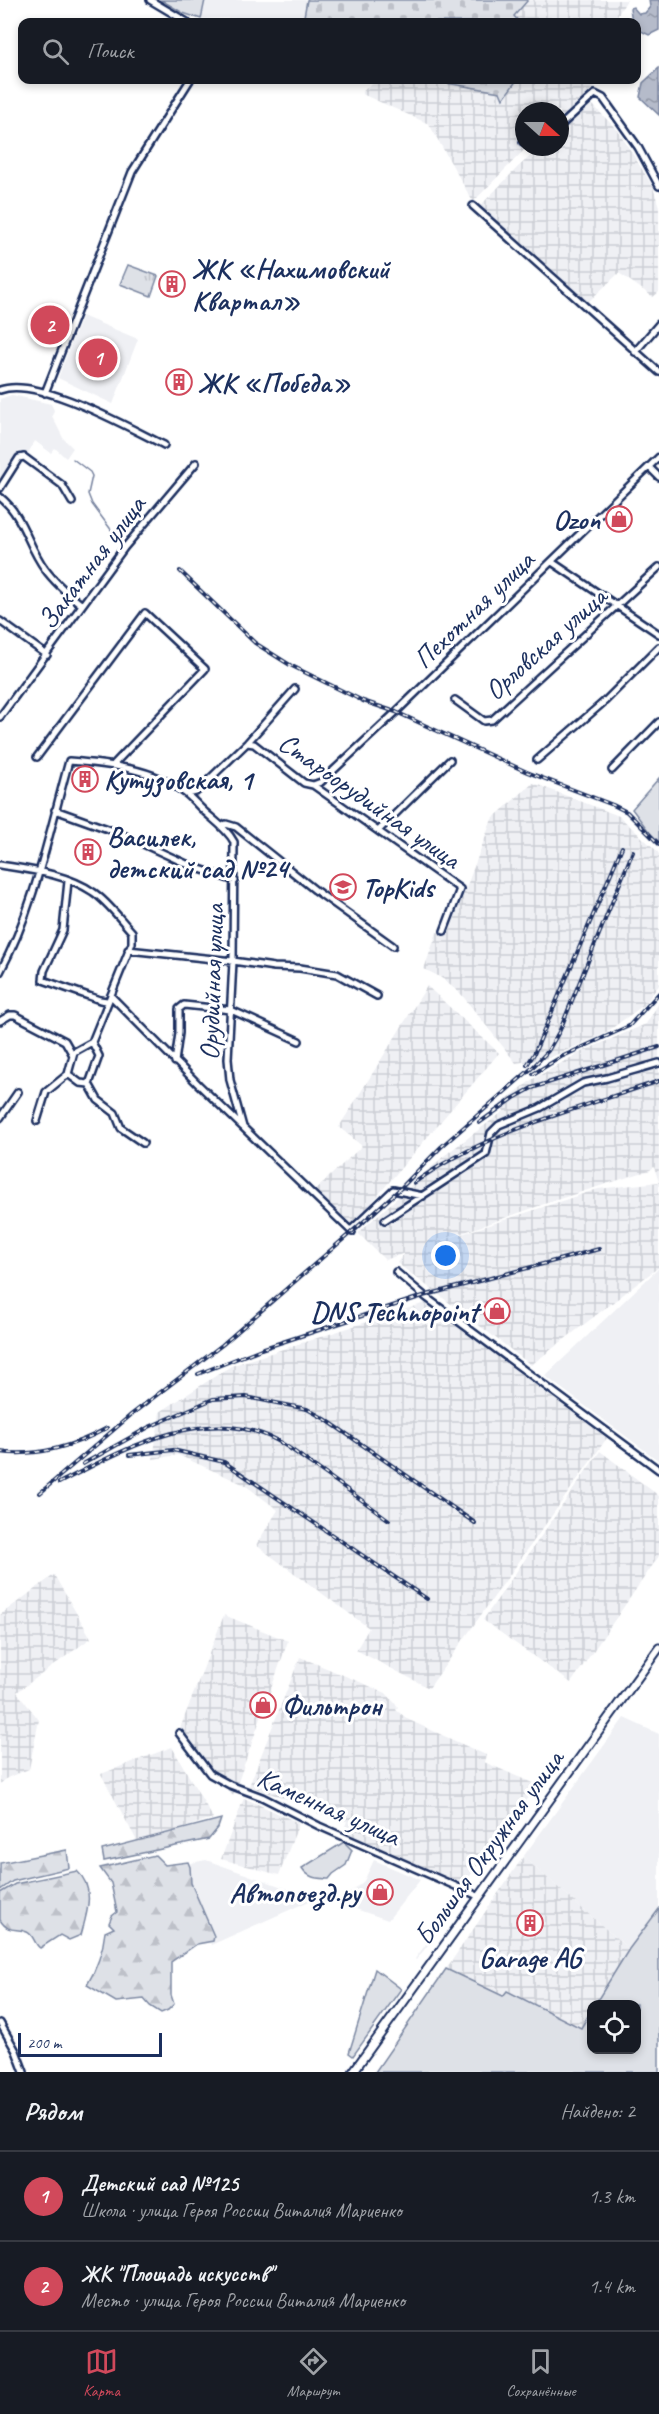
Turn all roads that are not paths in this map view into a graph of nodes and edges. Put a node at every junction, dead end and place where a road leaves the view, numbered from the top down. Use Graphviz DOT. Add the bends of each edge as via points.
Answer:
graph roads {
  1 [pos="150,0"];
  2 [pos="180,18"];
  3 [pos="187,84"];
  4 [pos="569,118"];
  5 [pos="659,186"];
  6 [pos="473,206"];
  7 [pos="659,324"];
  8 [pos="635,352"];
  9 [pos="659,372"];
  10 [pos="0,390"];
  11 [pos="45,393"];
  12 [pos="164,445"];
  13 [pos="659,457"];
  14 [pos="196,463"];
  15 [pos="649,467"];
  16 [pos="659,477"];
  17 [pos="0,488"];
  18 [pos="0,498"];
  19 [pos="72,501"];
  20 [pos="552,561"];
  21 [pos="659,567"];
  22 [pos="82,605"];
  23 [pos="616,607"];
  24 [pos="0,621"];
  25 [pos="659,634"];
  26 [pos="659,647"];
  27 [pos="47,655"];
  28 [pos="295,689"];
  29 [pos="455,700"];
  30 [pos="0,717"];
  31 [pos="659,722"];
  32 [pos="248,743"];
  33 [pos="37,757"];
  34 [pos="450,760"];
  35 [pos="537,760"];
  36 [pos="114,764"];
  37 [pos="612,770"];
  38 [pos="313,785"];
  39 [pos="188,794"];
  40 [pos="55,810"];
  41 [pos="222,827"];
  42 [pos="378,831"];
  43 [pos="0,866"];
  44 [pos="38,871"];
  45 [pos="68,881"];
  46 [pos="235,881"];
  47 [pos="444,931"];
  48 [pos="393,946"];
  49 [pos="129,950"];
  50 [pos="233,961"];
  51 [pos="0,972"];
  52 [pos="377,996"];
  53 [pos="109,998"];
  54 [pos="231,1010"];
  55 [pos="0,1020"];
  56 [pos="300,1041"];
  57 [pos="92,1042"];
  58 [pos="73,1055"];
  59 [pos="175,1062"];
  60 [pos="659,1063"];
  61 [pos="68,1074"];
  62 [pos="89,1084"];
  63 [pos="18,1092"];
  64 [pos="0,1118"];
  65 [pos="37,1121"];
  66 [pos="243,1127"];
  67 [pos="143,1143"];
  68 [pos="423,1196"];
  69 [pos="385,1220"];
  70 [pos="396,1272"];
  71 [pos="659,1470"];
  72 [pos="659,1648"];
  73 [pos="179,1733"];
  74 [pos="478,1896"];
  75 [pos="0,2023"];
  76 [pos="24,2072"];
  77 [pos="353,2072"];
  1 -- 2 [label="street"];
  3 -- 11 [label="street" via="132,172"];
  4 -- 5 [label="street" via="595,94 603,98 638,147"];
  6 -- 8 [label="street"];
  7 -- 8 [label="street"];
  8 -- 9 [label="street"];
  10 -- 11 [label="street" via="17,386"];
  11 -- 12 [label="street"];
  13 -- 15 [label="street, Пехотная улица"];
  14 -- 22 [label="street, Закатная улица"];
  15 -- 16 [label="street"];
  15 -- 20 [label="street, Пехотная улица"];
  17 -- 19 [label="street" via="24,457 62,485"];
  18 -- 22 [label="street" via="15,511 45,569"];
  20 -- 23 [label="street"];
  20 -- 38 [label="street, Пехотная улица" via="396,712 321,782"];
  21 -- 23 [label="street, Орловская улица"];
  22 -- 27 [label="street, Закатная улица"];
  23 -- 25 [label="street"];
  23 -- 29 [label="street, Орловская улица" via="492,720 484,721"];
  24 -- 27 [label="street"];
  26 -- 35 [label="street"];
  27 -- 30 [label="street, Закатная улица"];
  28 -- 32 [label="street"];
  31 -- 37 [label="street"];
  32 -- 38 [label="street, Староорудийная улица" via="304,783"];
  32 -- 39 [label="street" via="196,792"];
  33 -- 36 [label="street" via="145,613 205,669"];
  34 -- 42 [label="street"];
  36 -- 39 [label="street, Орудийная улица" via="170,783"];
  36 -- 40 [label="street, Орудийная улица" via="69,761"];
  38 -- 42 [label="street, Староорудийная улица"];
  39 -- 41 [label="street, Орудийная улица"];
  40 -- 44 [label="street"];
  40 -- 46 [label="street"];
  41 -- 46 [label="street, Орудийная улица" via="234,842"];
  41 -- 48 [label="street" via="236,827"];
  42 -- 47 [label="street, Староорудийная улица" via="460,889"];
  43 -- 44 [label="street"];
  44 -- 45 [label="street"];
  44 -- 51 [label="street" via="22,925"];
  45 -- 49 [label="street" via="94,892 126,925 133,937"];
  45 -- 53 [label="street" via="63,930 43,980 100,1000"];
  46 -- 50 [label="street, Орудийная улица"];
  49 -- 50 [label="street"];
  49 -- 53 [label="street"];
  50 -- 52 [label="street" via="338,974"];
  50 -- 54 [label="street, Орудийная улица"];
  53 -- 57 [label="street"];
  53 -- 59 [label="street"];
  54 -- 56 [label="street"];
  54 -- 59 [label="street" via="181,1006"];
  54 -- 66 [label="street, Орудийная улица" via="230,1080"];
  55 -- 58 [label="street" via="15,1016 65,1041"];
  57 -- 58 [label="street"];
  57 -- 62 [label="street" via="99,1056"];
  58 -- 61 [label="street"];
  59 -- 66 [label="street"];
  60 -- 68 [label="street" via="583,1083 540,1108 499,1125 491,1133 486,1154"];
  61 -- 62 [label="street"];
  61 -- 65 [label="street" via="46,1092"];
  62 -- 67 [label="street" via="98,1100 115,1113 121,1128"];
  63 -- 64 [label="street"];
  66 -- 68 [label="street" via="350,1231 393,1190"];
  68 -- 69 [label="street"];
  70 -- 71 [label="street"];
  72 -- 74 [label="main road, Большая Окружная улица"];
  73 -- 74 [label="street, Каменная улица" via="210,1774 230,1785"];
  74 -- 77 [label="main road, Большая Окружная улица"];
  75 -- 76 [label="street"];
}
